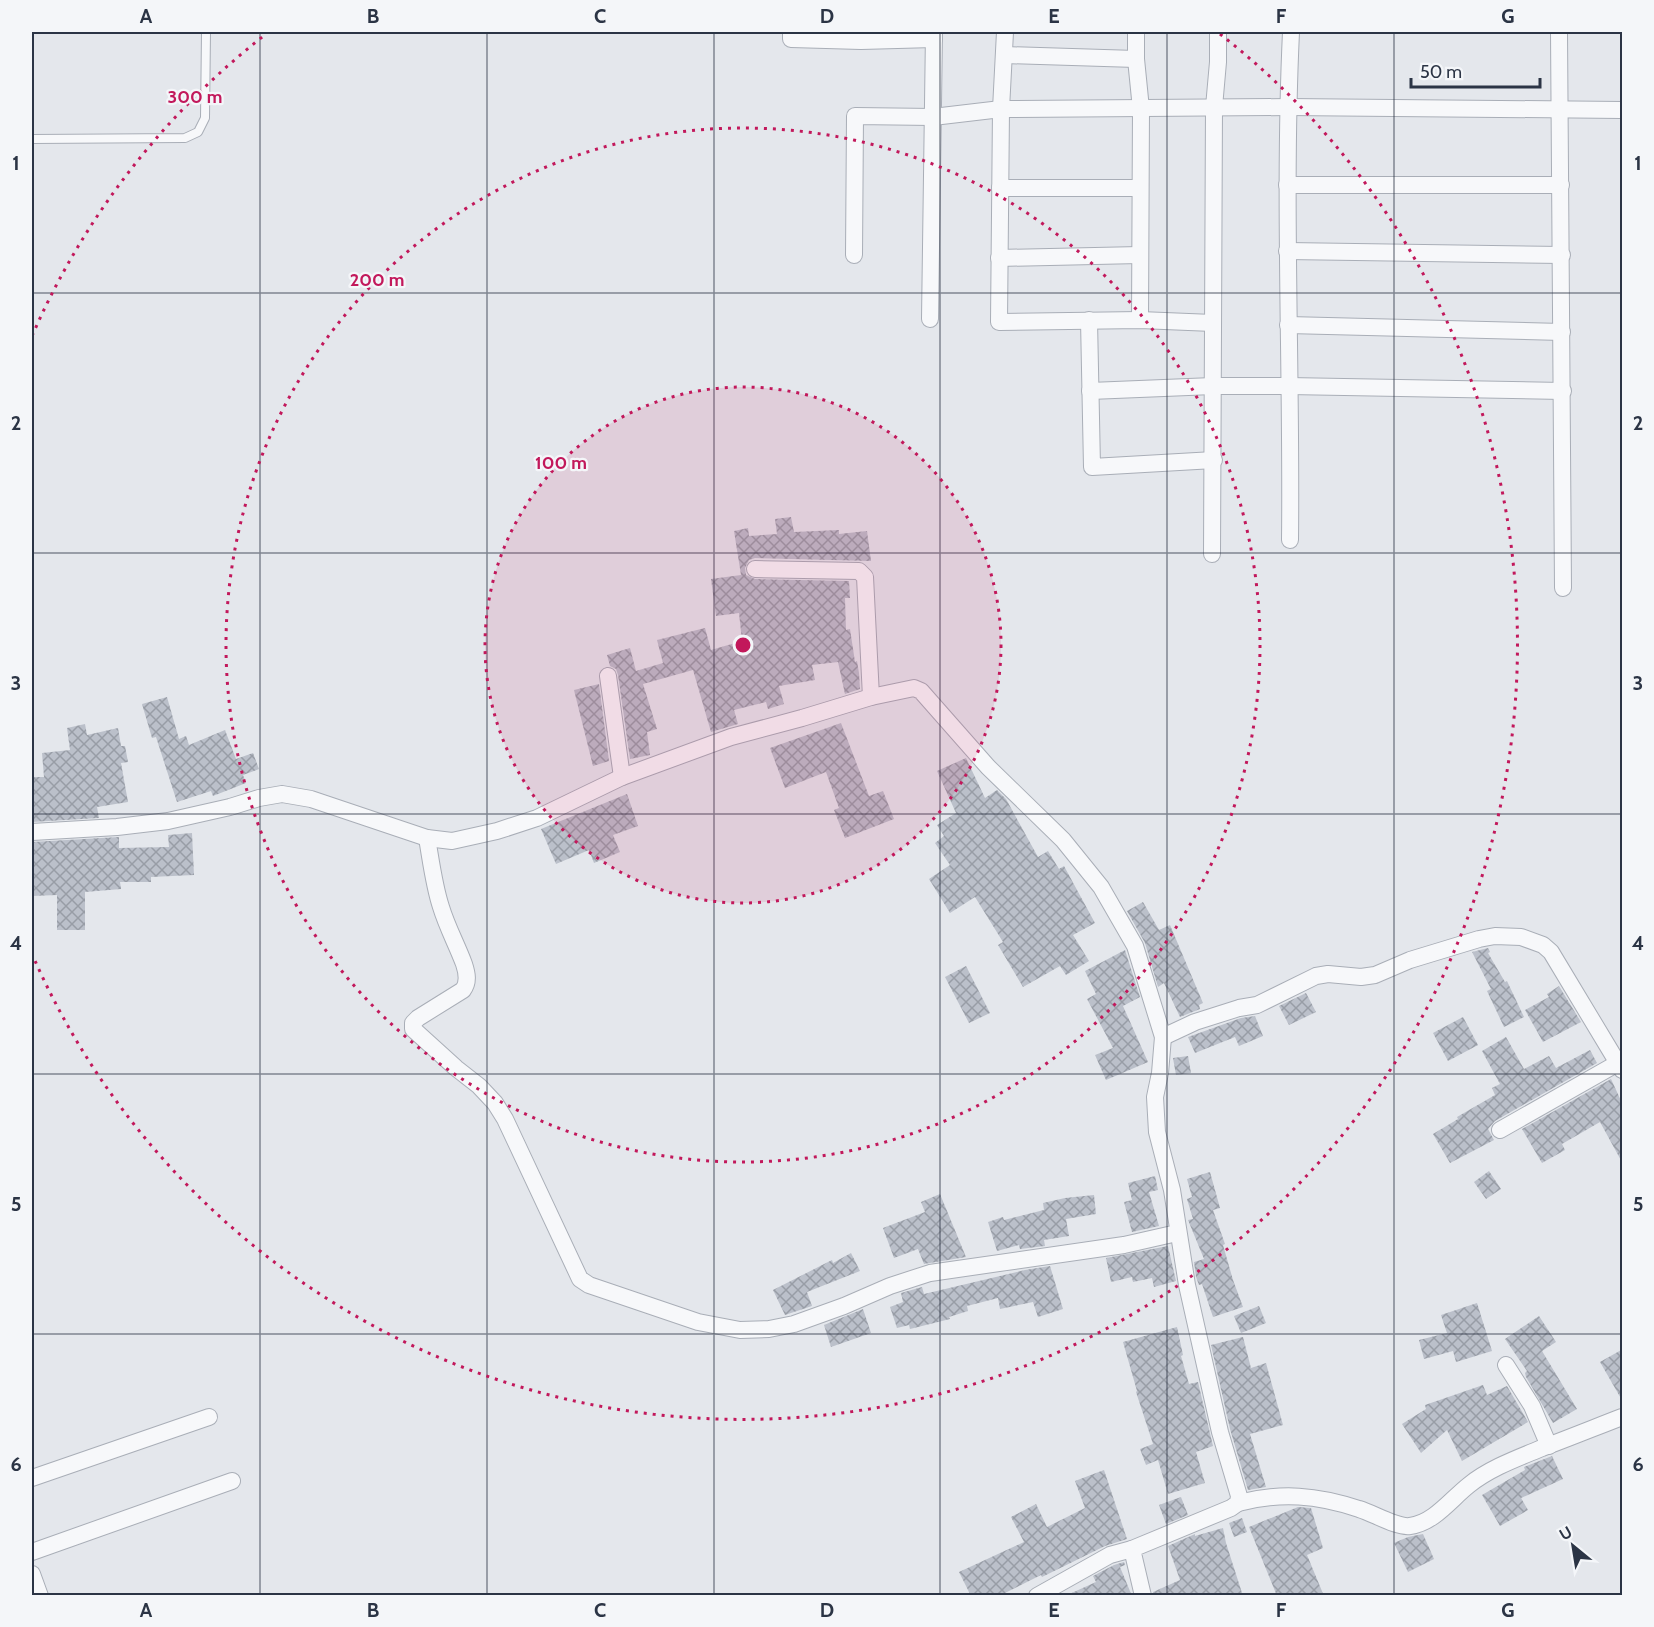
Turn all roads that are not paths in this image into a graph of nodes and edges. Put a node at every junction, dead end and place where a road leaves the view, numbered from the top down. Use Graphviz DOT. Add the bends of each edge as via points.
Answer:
graph roads {
  1 [pos="206,32"];
  2 [pos="791,32"];
  3 [pos="1005,32"];
  4 [pos="1136,32"];
  5 [pos="1218,32"];
  6 [pos="1291,32"];
  7 [pos="1559,32"];
  8 [pos="934,35"];
  9 [pos="861,36"];
  10 [pos="1005,55"];
  11 [pos="1136,59"];
  12 [pos="1214,107"];
  13 [pos="1288,107"];
  14 [pos="1001,109"];
  15 [pos="1141,109"];
  16 [pos="1561,110"];
  17 [pos="1623,110"];
  18 [pos="933,117"];
  19 [pos="32,139"];
  20 [pos="1287,185"];
  21 [pos="1562,185"];
  22 [pos="1000,188"];
  23 [pos="1140,188"];
  24 [pos="1287,251"];
  25 [pos="854,255"];
  26 [pos="1140,255"];
  27 [pos="1562,255"];
  28 [pos="999,258"];
  29 [pos="930,319"];
  30 [pos="1089,320"];
  31 [pos="1140,320"];
  32 [pos="1213,323"];
  33 [pos="1288,325"];
  34 [pos="1562,332"];
  35 [pos="1213,386"];
  36 [pos="1288,386"];
  37 [pos="1090,391"];
  38 [pos="1563,391"];
  39 [pos="1214,460"];
  40 [pos="1290,540"];
  41 [pos="1212,554"];
  42 [pos="755,569"];
  43 [pos="1563,588"];
  44 [pos="608,676"];
  45 [pos="872,697"];
  46 [pos="622,777"];
  47 [pos="32,832"];
  48 [pos="427,838"];
  49 [pos="1163,1037"];
  50 [pos="1620,1067"];
  51 [pos="1500,1130"];
  52 [pos="1177,1233"];
  53 [pos="1506,1365"];
  54 [pos="1623,1417"];
  55 [pos="208,1418"];
  56 [pos="1549,1446"];
  57 [pos="32,1478"];
  58 [pos="232,1481"];
  59 [pos="1238,1503"];
  60 [pos="1132,1549"];
  61 [pos="32,1552"];
  62 [pos="32,1574"];
  63 [pos="40,1596"];
  64 [pos="1037,1596"];
  65 [pos="1143,1596"];
  1 -- 19 [label="lane" via="205,118 198,132 185,138"];
  2 -- 9 [label="street" via="791,39"];
  3 -- 10 [label="street"];
  4 -- 11 [label="street"];
  5 -- 12 [label="street"];
  6 -- 13 [label="street"];
  7 -- 16 [label="street"];
  8 -- 9 [label="street"];
  8 -- 18 [label="street"];
  10 -- 11 [label="street"];
  10 -- 14 [label="street"];
  11 -- 15 [label="street"];
  12 -- 13 [label="street"];
  12 -- 15 [label="street"];
  12 -- 32 [label="street"];
  13 -- 16 [label="street"];
  13 -- 20 [label="street"];
  14 -- 15 [label="street"];
  14 -- 18 [label="street"];
  14 -- 22 [label="street"];
  15 -- 23 [label="street"];
  16 -- 17 [label="street"];
  16 -- 21 [label="street"];
  18 -- 25 [label="street" via="855,116"];
  18 -- 29 [label="street"];
  20 -- 21 [label="street"];
  20 -- 24 [label="street"];
  21 -- 27 [label="street"];
  22 -- 23 [label="street"];
  22 -- 28 [label="street"];
  23 -- 26 [label="street"];
  24 -- 27 [label="street"];
  24 -- 33 [label="street"];
  26 -- 28 [label="street"];
  26 -- 31 [label="street"];
  27 -- 34 [label="street"];
  28 -- 30 [label="street" via="999,322"];
  30 -- 31 [label="street"];
  30 -- 37 [label="street"];
  31 -- 32 [label="street"];
  32 -- 35 [label="street"];
  33 -- 34 [label="street"];
  33 -- 36 [label="street"];
  34 -- 38 [label="street"];
  35 -- 36 [label="street"];
  35 -- 37 [label="street"];
  35 -- 39 [label="street"];
  36 -- 38 [label="street"];
  36 -- 40 [label="street"];
  37 -- 39 [label="street" via="1092,466"];
  38 -- 43 [label="street"];
  39 -- 41 [label="street"];
  42 -- 45 [label="street" via="859,571 865,576"];
  44 -- 46 [label="street"];
  45 -- 46 [label="street" via="731,737"];
  45 -- 49 [label="street" via="914,688 921,691 988,767 1064,840 1124,924 1135,946"];
  46 -- 48 [label="street" via="537,818 507,828 452,841"];
  47 -- 48 [label="street" via="168,821 282,794 311,799"];
  48 -- 52 [label="street" via="440,905 468,979 463,990 412,1023 413,1029 495,1103 580,1280 589,1285 698,1322 740,1330 769,1329 794,1324 930,1273 1080,1252"];
  49 -- 50 [label="street" via="1196,1022 1257,1005 1316,976 1375,975 1431,953 1509,935 1534,940 1551,952"];
  49 -- 52 [label="street" via="1154,1113 1172,1190"];
  50 -- 51 [label="street"];
  52 -- 59 [label="street"];
  53 -- 56 [label="street" via="1532,1406"];
  54 -- 56 [label="street"];
  55 -- 57 [label="street"];
  56 -- 59 [label="street" via="1483,1476 1416,1525 1407,1526 1357,1508 1288,1495"];
  58 -- 61 [label="street"];
  59 -- 60 [label="street"];
  60 -- 64 [label="street" via="1110,1555"];
  60 -- 65 [label="street"];
  62 -- 63 [label="street"];
}
